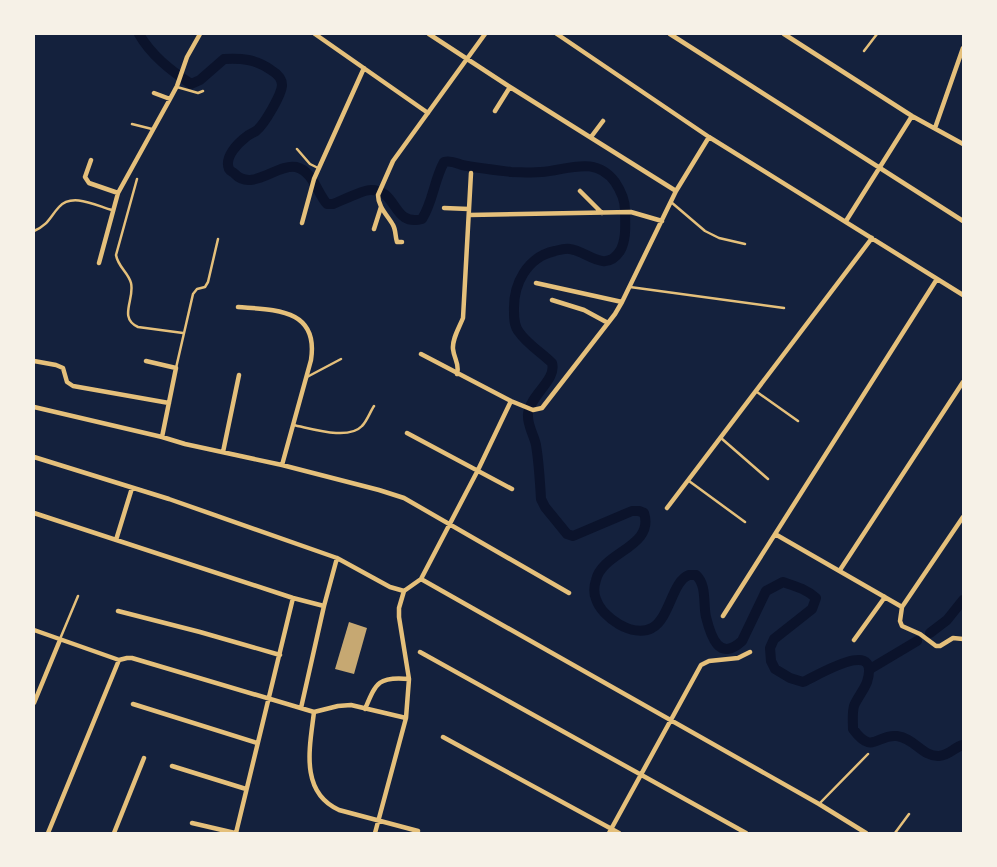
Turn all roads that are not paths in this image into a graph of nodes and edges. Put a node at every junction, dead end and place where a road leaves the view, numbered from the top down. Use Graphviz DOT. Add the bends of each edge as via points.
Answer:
graph roads {
  1 [pos="200,34"];
  2 [pos="315,34"];
  3 [pos="429,34"];
  4 [pos="485,34"];
  5 [pos="557,34"];
  6 [pos="670,34"];
  7 [pos="784,34"];
  8 [pos="877,34"];
  9 [pos="963,48"];
  10 [pos="864,51"];
  11 [pos="466,60"];
  12 [pos="364,68"];
  13 [pos="177,86"];
  14 [pos="510,87"];
  15 [pos="203,91"];
  16 [pos="154,93"];
  17 [pos="170,99"];
  18 [pos="495,111"];
  19 [pos="428,114"];
  20 [pos="912,116"];
  21 [pos="603,120"];
  22 [pos="132,124"];
  23 [pos="935,128"];
  24 [pos="154,130"];
  25 [pos="591,137"];
  26 [pos="709,137"];
  27 [pos="963,144"];
  28 [pos="297,149"];
  29 [pos="91,160"];
  30 [pos="318,168"];
  31 [pos="880,168"];
  32 [pos="471,173"];
  33 [pos="137,179"];
  34 [pos="676,190"];
  35 [pos="580,191"];
  36 [pos="118,193"];
  37 [pos="670,202"];
  38 [pos="381,207"];
  39 [pos="444,208"];
  40 [pos="470,209"];
  41 [pos="112,210"];
  42 [pos="602,213"];
  43 [pos="469,215"];
  44 [pos="662,221"];
  45 [pos="846,221"];
  46 [pos="963,221"];
  47 [pos="302,223"];
  48 [pos="374,229"];
  49 [pos="34,231"];
  50 [pos="872,238"];
  51 [pos="218,239"];
  52 [pos="402,242"];
  53 [pos="744,244"];
  54 [pos="98,263"];
  55 [pos="937,279"];
  56 [pos="536,283"];
  57 [pos="630,287"];
  58 [pos="963,295"];
  59 [pos="552,300"];
  60 [pos="622,302"];
  61 [pos="238,307"];
  62 [pos="784,308"];
  63 [pos="608,323"];
  64 [pos="183,333"];
  65 [pos="421,354"];
  66 [pos="341,359"];
  67 [pos="34,361"];
  68 [pos="146,361"];
  69 [pos="176,368"];
  70 [pos="457,374"];
  71 [pos="239,375"];
  72 [pos="306,378"];
  73 [pos="963,382"];
  74 [pos="755,391"];
  75 [pos="511,401"];
  76 [pos="169,403"];
  77 [pos="374,406"];
  78 [pos="34,407"];
  79 [pos="798,420"];
  80 [pos="293,425"];
  81 [pos="407,433"];
  82 [pos="162,437"];
  83 [pos="720,438"];
  84 [pos="223,452"];
  85 [pos="34,457"];
  86 [pos="282,465"];
  87 [pos="478,470"];
  88 [pos="688,480"];
  89 [pos="768,480"];
  90 [pos="132,488"];
  91 [pos="512,489"];
  92 [pos="666,508"];
  93 [pos="34,513"];
  94 [pos="963,517"];
  95 [pos="744,522"];
  96 [pos="450,524"];
  97 [pos="775,534"];
  98 [pos="116,540"];
  99 [pos="337,558"];
  100 [pos="840,570"];
  101 [pos="421,579"];
  102 [pos="404,591"];
  103 [pos="569,593"];
  104 [pos="78,596"];
  105 [pos="885,597"];
  106 [pos="293,598"];
  107 [pos="324,606"];
  108 [pos="902,607"];
  109 [pos="118,611"];
  110 [pos="723,616"];
  111 [pos="34,630"];
  112 [pos="963,639"];
  113 [pos="60,640"];
  114 [pos="854,640"];
  115 [pos="420,652"];
  116 [pos="750,652"];
  117 [pos="280,655"];
  118 [pos="119,660"];
  119 [pos="409,679"];
  120 [pos="269,700"];
  121 [pos="34,703"];
  122 [pos="133,704"];
  123 [pos="302,708"];
  124 [pos="365,709"];
  125 [pos="314,712"];
  126 [pos="406,718"];
  127 [pos="672,722"];
  128 [pos="443,737"];
  129 [pos="257,743"];
  130 [pos="868,754"];
  131 [pos="144,758"];
  132 [pos="172,766"];
  133 [pos="642,774"];
  134 [pos="246,789"];
  135 [pos="819,804"];
  136 [pos="909,814"];
  137 [pos="378,820"];
  138 [pos="192,823"];
  139 [pos="418,831"];
  140 [pos="610,831"];
  141 [pos="48,833"];
  142 [pos="114,833"];
  143 [pos="235,833"];
  144 [pos="375,833"];
  145 [pos="619,833"];
  146 [pos="746,833"];
  147 [pos="866,833"];
  148 [pos="895,833"];
  1 -- 13 [label="street"];
  2 -- 12 [label="street"];
  3 -- 11 [label="street"];
  4 -- 11 [label="street"];
  5 -- 26 [label="street"];
  6 -- 31 [label="street"];
  7 -- 20 [label="street"];
  8 -- 10 [label="lane"];
  9 -- 23 [label="street"];
  11 -- 14 [label="street"];
  11 -- 19 [label="street"];
  12 -- 19 [label="street"];
  12 -- 30 [label="street"];
  13 -- 15 [label="lane" via="198,93"];
  13 -- 17 [label="street"];
  14 -- 18 [label="street"];
  14 -- 25 [label="street"];
  16 -- 17 [label="street"];
  17 -- 24 [label="street"];
  19 -- 38 [label="street" via="393,161 378,195"];
  20 -- 23 [label="street"];
  20 -- 31 [label="street"];
  21 -- 25 [label="street"];
  22 -- 24 [label="lane"];
  23 -- 27 [label="street"];
  24 -- 36 [label="street"];
  25 -- 34 [label="street"];
  26 -- 34 [label="street"];
  26 -- 45 [label="street"];
  28 -- 30 [label="lane"];
  29 -- 36 [label="street" via="84,177 89,183"];
  30 -- 47 [label="street"];
  31 -- 45 [label="street"];
  31 -- 46 [label="street"];
  32 -- 40 [label="street"];
  33 -- 64 [label="lane" via="116,255 131,284 128,318 138,327"];
  34 -- 37 [label="street"];
  35 -- 42 [label="street"];
  36 -- 41 [label="street"];
  37 -- 44 [label="street"];
  37 -- 53 [label="lane" via="705,231"];
  38 -- 48 [label="street"];
  38 -- 52 [label="street" via="394,226 397,242"];
  39 -- 40 [label="street"];
  40 -- 43 [label="street"];
  41 -- 49 [label="lane" via="67,200 44,227"];
  41 -- 54 [label="street"];
  42 -- 43 [label="street"];
  42 -- 44 [label="street" via="631,212"];
  43 -- 70 [label="street" via="464,318 453,348"];
  44 -- 57 [label="street"];
  45 -- 50 [label="street"];
  50 -- 55 [label="street"];
  50 -- 74 [label="street"];
  51 -- 64 [label="lane" via="208,282 192,294"];
  55 -- 58 [label="street"];
  55 -- 97 [label="street"];
  56 -- 60 [label="street"];
  57 -- 60 [label="street"];
  57 -- 62 [label="lane"];
  59 -- 63 [label="street" via="584,310"];
  60 -- 63 [label="street"];
  61 -- 72 [label="street" via="279,310 303,324 310,333 313,348"];
  63 -- 75 [label="street" via="539,410"];
  64 -- 69 [label="lane"];
  65 -- 70 [label="street"];
  66 -- 72 [label="lane"];
  67 -- 76 [label="street" via="63,368 67,382 73,386"];
  68 -- 69 [label="street"];
  69 -- 76 [label="street"];
  70 -- 75 [label="street"];
  71 -- 84 [label="street"];
  72 -- 80 [label="street"];
  73 -- 100 [label="street"];
  74 -- 79 [label="lane"];
  74 -- 83 [label="street"];
  75 -- 87 [label="street"];
  76 -- 82 [label="street"];
  77 -- 80 [label="lane" via="361,427 353,432 342,434"];
  78 -- 82 [label="street"];
  80 -- 86 [label="street"];
  81 -- 87 [label="street"];
  82 -- 84 [label="street"];
  83 -- 88 [label="street"];
  83 -- 89 [label="lane"];
  84 -- 86 [label="street"];
  85 -- 90 [label="street"];
  86 -- 96 [label="street" via="404,498"];
  87 -- 91 [label="street"];
  87 -- 96 [label="street"];
  88 -- 92 [label="street"];
  88 -- 95 [label="lane"];
  90 -- 98 [label="street"];
  90 -- 99 [label="street"];
  93 -- 98 [label="street"];
  94 -- 108 [label="street"];
  96 -- 101 [label="street"];
  96 -- 103 [label="street"];
  97 -- 100 [label="street"];
  97 -- 110 [label="street"];
  98 -- 106 [label="street"];
  99 -- 102 [label="street" via="390,588"];
  99 -- 107 [label="street"];
  100 -- 105 [label="street"];
  101 -- 102 [label="street"];
  101 -- 127 [label="street"];
  102 -- 119 [label="street" via="399,617"];
  104 -- 113 [label="lane"];
  105 -- 108 [label="street"];
  105 -- 114 [label="street"];
  106 -- 107 [label="street"];
  106 -- 117 [label="street"];
  107 -- 123 [label="street"];
  108 -- 112 [label="street" via="902,626 936,646 953,638"];
  109 -- 117 [label="street"];
  111 -- 113 [label="street"];
  113 -- 118 [label="street"];
  113 -- 121 [label="street"];
  115 -- 133 [label="street"];
  116 -- 127 [label="street" via="738,658 701,665"];
  117 -- 120 [label="street"];
  118 -- 120 [label="street" via="132,658"];
  118 -- 141 [label="street"];
  119 -- 124 [label="street" via="380,682"];
  119 -- 126 [label="street"];
  120 -- 123 [label="street"];
  120 -- 129 [label="street"];
  122 -- 129 [label="street"];
  123 -- 125 [label="street"];
  124 -- 125 [label="street" via="351,705"];
  124 -- 126 [label="street"];
  125 -- 137 [label="street" via="308,755 309,768 318,791 330,806"];
  126 -- 137 [label="street"];
  127 -- 133 [label="street"];
  127 -- 135 [label="street"];
  128 -- 140 [label="street"];
  129 -- 134 [label="street"];
  130 -- 135 [label="lane"];
  131 -- 142 [label="street"];
  132 -- 134 [label="street"];
  133 -- 140 [label="street"];
  133 -- 146 [label="street"];
  134 -- 143 [label="street"];
  135 -- 147 [label="street"];
  136 -- 148 [label="lane"];
  137 -- 139 [label="street"];
  137 -- 144 [label="street"];
  138 -- 143 [label="street"];
  140 -- 145 [label="street"];
}
